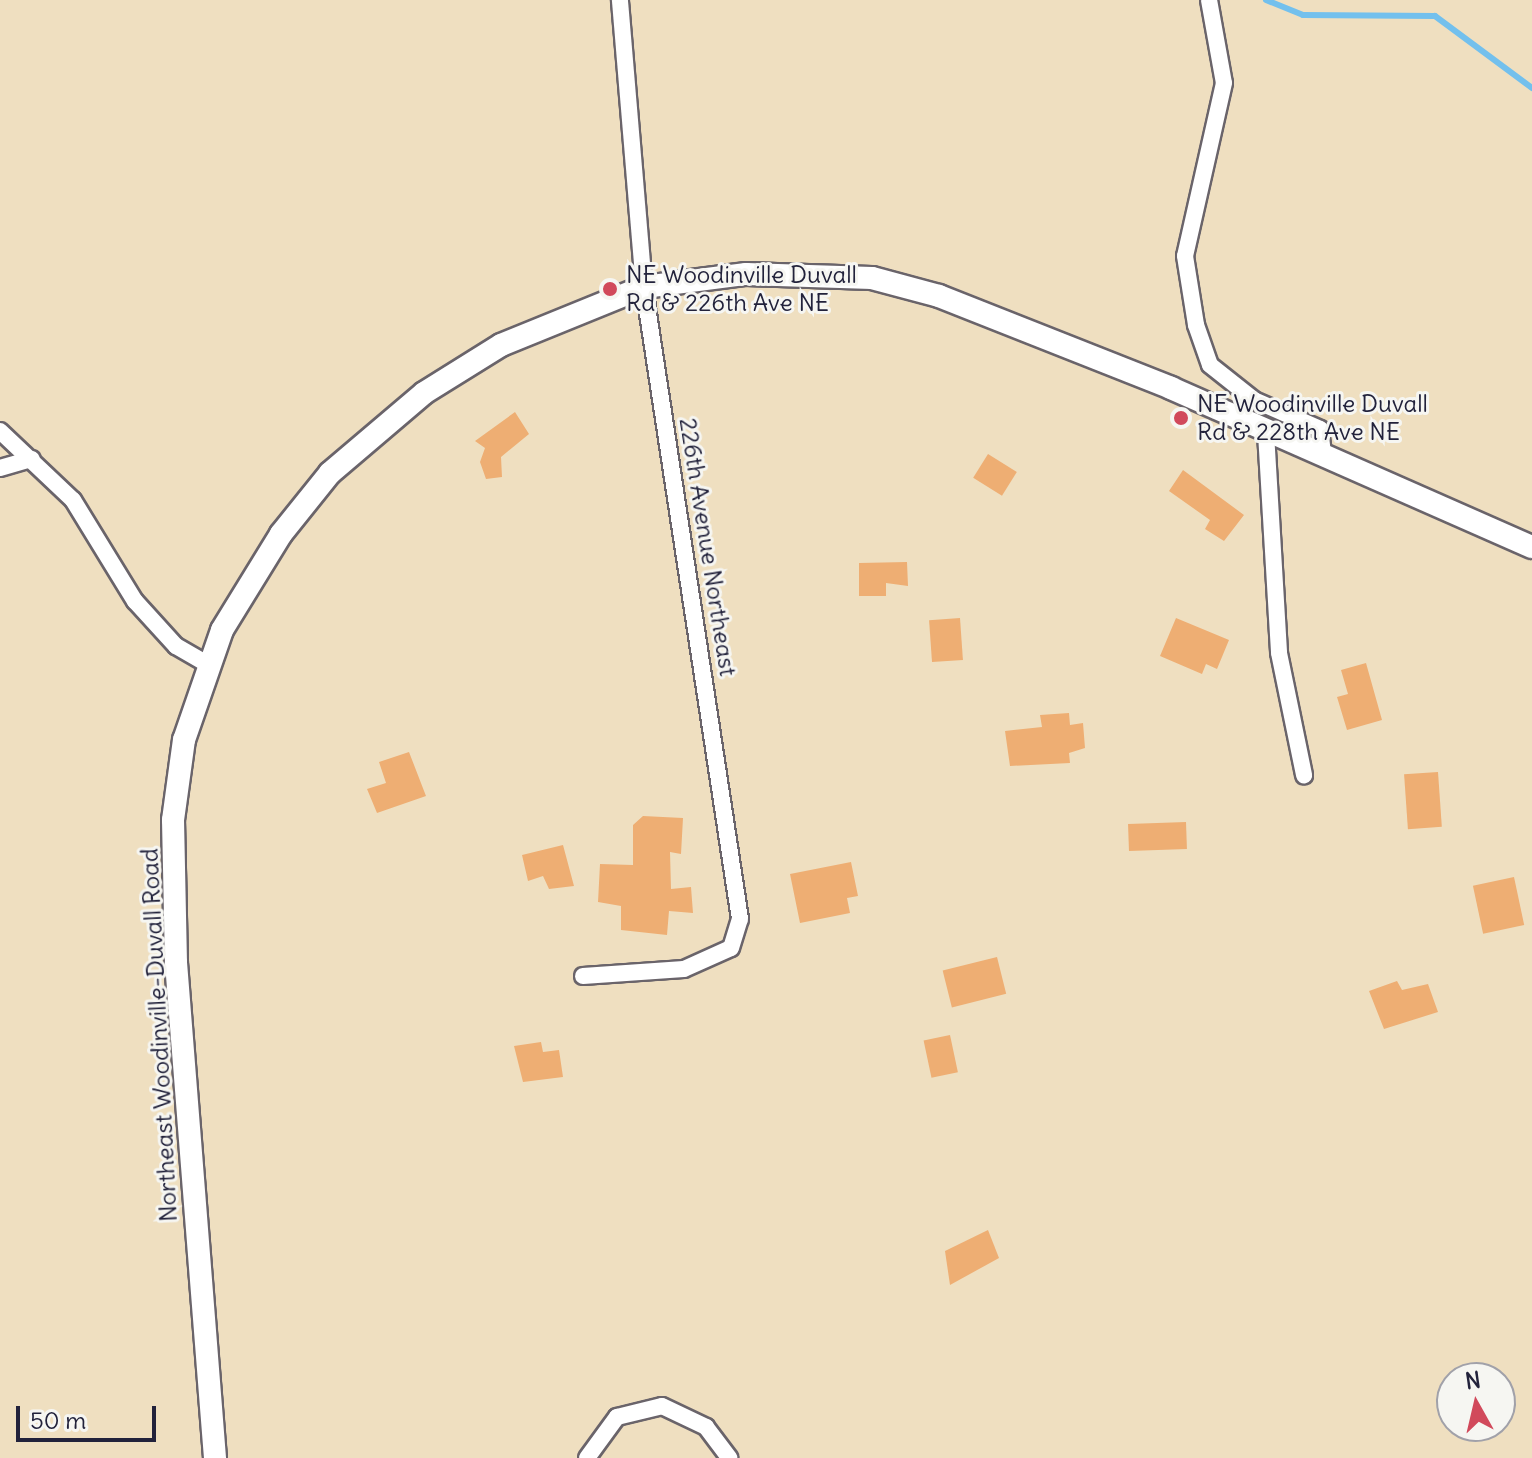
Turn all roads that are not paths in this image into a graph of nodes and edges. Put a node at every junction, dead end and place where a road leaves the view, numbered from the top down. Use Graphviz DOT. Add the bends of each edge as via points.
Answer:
graph roads {
  1 [pos="620,0"];
  2 [pos="1209,0"];
  3 [pos="644,287"];
  4 [pos="0,431"];
  5 [pos="1266,433"];
  6 [pos="1323,455"];
  7 [pos="32,459"];
  8 [pos="0,468"];
  9 [pos="1532,547"];
  10 [pos="207,664"];
  11 [pos="1304,775"];
  12 [pos="583,976"];
  13 [pos="215,1458"];
  14 [pos="587,1458"];
  15 [pos="729,1458"];
  1 -- 3 [label="street, 226th Avenue Northeast"];
  2 -- 6 [label="street" via="1224,83 1185,256 1196,325 1210,365 1254,400 1320,429"];
  3 -- 5 [label="main road, Northeast Woodinville-Duvall Road" via="746,274 872,278 1063,345"];
  3 -- 10 [label="main road, Northeast Woodinville-Duvall Road" via="501,345 389,420 330,473 281,534"];
  3 -- 12 [label="street, 226th Avenue Northeast" via="740,919 731,948 684,969"];
  4 -- 7 [label="street"];
  5 -- 6 [label="main road, Northeast Woodinville-Duvall Road"];
  5 -- 11 [label="street" via="1279,653"];
  6 -- 9 [label="main road, Northeast Woodinville-Duvall Road"];
  7 -- 8 [label="street"];
  7 -- 10 [label="street" via="73,500 135,601 176,646"];
  10 -- 13 [label="main road, Northeast Woodinville-Duvall Road" via="184,740 173,820 176,963"];
  14 -- 15 [label="street" via="617,1417 662,1406 706,1427"];
}
